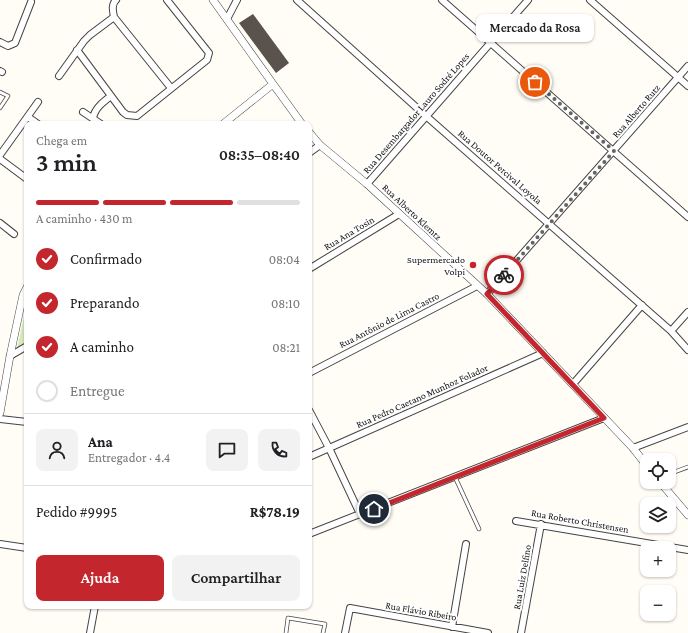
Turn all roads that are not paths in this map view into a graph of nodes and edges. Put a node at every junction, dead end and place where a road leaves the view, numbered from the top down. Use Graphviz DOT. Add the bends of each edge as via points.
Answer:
graph roads {
  1 [pos="116,0"];
  2 [pos="167,0"];
  3 [pos="213,0"];
  4 [pos="237,0"];
  5 [pos="297,0"];
  6 [pos="442,0"];
  7 [pos="528,0"];
  8 [pos="590,0"];
  9 [pos="31,2"];
  10 [pos="114,17"];
  11 [pos="227,19"];
  12 [pos="0,42"];
  13 [pos="491,42"];
  14 [pos="77,50"];
  15 [pos="688,66"];
  16 [pos="59,76"];
  17 [pos="678,77"];
  18 [pos="273,84"];
  19 [pos="688,86"];
  20 [pos="171,88"];
  21 [pos="0,92"];
  22 [pos="111,96"];
  23 [pos="38,102"];
  24 [pos="0,108"];
  25 [pos="83,112"];
  26 [pos="426,116"];
  27 [pos="28,117"];
  28 [pos="93,118"];
  29 [pos="25,121"];
  30 [pos="34,121"];
  31 [pos="97,121"];
  32 [pos="227,121"];
  33 [pos="300,121"];
  34 [pos="24,122"];
  35 [pos="312,136"];
  36 [pos="320,145"];
  37 [pos="312,151"];
  38 [pos="614,151"];
  39 [pos="0,155"];
  40 [pos="0,159"];
  41 [pos="24,177"];
  42 [pos="367,184"];
  43 [pos="398,214"];
  44 [pos="688,217"];
  45 [pos="0,224"];
  46 [pos="549,224"];
  47 [pos="14,234"];
  48 [pos="312,267"];
  49 [pos="477,286"];
  50 [pos="24,293"];
  51 [pos="487,294"];
  52 [pos="642,305"];
  53 [pos="688,312"];
  54 [pos="671,331"];
  55 [pos="24,348"];
  56 [pos="688,350"];
  57 [pos="543,353"];
  58 [pos="10,356"];
  59 [pos="312,371"];
  60 [pos="573,384"];
  61 [pos="0,414"];
  62 [pos="312,416"];
  63 [pos="0,418"];
  64 [pos="604,418"];
  65 [pos="24,422"];
  66 [pos="688,427"];
  67 [pos="329,448"];
  68 [pos="633,448"];
  69 [pos="312,456"];
  70 [pos="640,457"];
  71 [pos="688,467"];
  72 [pos="676,471"];
  73 [pos="455,476"];
  74 [pos="666,489"];
  75 [pos="360,514"];
  76 [pos="688,514"];
  77 [pos="516,521"];
  78 [pos="541,524"];
  79 [pos="479,529"];
  80 [pos="312,533"];
  81 [pos="0,544"];
  82 [pos="466,544"];
  83 [pos="24,548"];
  84 [pos="688,550"];
  85 [pos="94,609"];
  86 [pos="452,626"];
  87 [pos="323,632"];
  88 [pos="90,633"];
  89 [pos="286,633"];
  90 [pos="329,633"];
  91 [pos="345,633"];
  92 [pos="488,633"];
  93 [pos="522,633"];
  1 -- 10 [label="street" via="112,8"];
  2 -- 20 [label="street" via="209,53 207,60"];
  3 -- 11 [label="street"];
  4 -- 11 [label="street"];
  5 -- 26 [label="street, Rua Doutor Percival Loyola"];
  6 -- 13 [label="street"];
  7 -- 13 [label="street, Rua Desembargador Lauro Sodré Lopes"];
  8 -- 17 [label="street"];
  9 -- 12 [label="street" via="15,43 8,46"];
  10 -- 14 [label="street" via="90,35"];
  10 -- 20 [label="street"];
  11 -- 18 [label="street"];
  13 -- 26 [label="street, Rua Desembargador Lauro Sodré Lopes"];
  13 -- 38 [label="street"];
  14 -- 16 [label="street"];
  14 -- 22 [label="street"];
  15 -- 17 [label="street, Rua Alberto Rutz"];
  17 -- 19 [label="street"];
  17 -- 38 [label="street, Rua Alberto Rutz"];
  18 -- 32 [label="street"];
  18 -- 33 [label="street"];
  20 -- 22 [label="street" via="137,116 123,112"];
  21 -- 24 [label="lane" via="8,96"];
  22 -- 28 [label="street" via="95,111"];
  23 -- 27 [label="street"];
  25 -- 28 [label="street"];
  26 -- 42 [label="street, Rua Desembargador Lauro Sodré Lopes"];
  26 -- 46 [label="street, Rua Doutor Percival Loyola"];
  27 -- 29 [label="street"];
  27 -- 30 [label="street"];
  28 -- 31 [label="street"];
  34 -- 39 [label="street"];
  35 -- 36 [label="street, Rua Alberto Klemtz"];
  36 -- 37 [label="street"];
  36 -- 42 [label="street, Rua Alberto Klemtz"];
  38 -- 44 [label="street"];
  38 -- 46 [label="street, Rua Alberto Rutz"];
  40 -- 41 [label="street"];
  42 -- 43 [label="street, Rua Alberto Klemtz"];
  43 -- 48 [label="street, Rua Ana Tosin"];
  43 -- 49 [label="street, Rua Alberto Klemtz"];
  45 -- 47 [label="street"];
  46 -- 51 [label="street, Rua Alberto Rutz"];
  46 -- 52 [label="street, Rua Doutor Percival Loyola"];
  49 -- 51 [label="street, Rua Alberto Klemtz"];
  49 -- 59 [label="street, Rua Antônio de Lima Castro"];
  50 -- 58 [label="street"];
  51 -- 57 [label="street, Rua Alberto Klemtz"];
  52 -- 54 [label="street, Rua Doutor Percival Loyola"];
  52 -- 60 [label="street"];
  53 -- 54 [label="street"];
  54 -- 56 [label="street, Rua Doutor Percival Loyola"];
  55 -- 58 [label="street"];
  57 -- 60 [label="street, Rua Alberto Klemtz"];
  57 -- 67 [label="street, Rua Pedro Caetano Munhoz Folador"];
  58 -- 61 [label="street"];
  60 -- 64 [label="street, Rua Alberto Klemtz"];
  62 -- 67 [label="street"];
  63 -- 65 [label="street"];
  64 -- 68 [label="street, Rua Alberto Klemtz"];
  64 -- 73 [label="street"];
  66 -- 68 [label="street"];
  67 -- 69 [label="street, Rua Pedro Caetano Munhoz Folador"];
  67 -- 75 [label="street"];
  68 -- 70 [label="street, Rua Alberto Klemtz"];
  71 -- 72 [label="lane"];
  73 -- 75 [label="street"];
  73 -- 79 [label="lane"];
  74 -- 76 [label="street"];
  75 -- 80 [label="street"];
  77 -- 78 [label="street, Rua Roberto Christensen"];
  78 -- 84 [label="street, Rua Roberto Christensen"];
  78 -- 93 [label="street, Rua Luiz Delfino"];
  81 -- 83 [label="street"];
  82 -- 86 [label="street"];
  85 -- 88 [label="street"];
  86 -- 91 [label="street, Rua Flávio Ribeiro" via="350,608"];
  86 -- 92 [label="street, Rua Flávio Ribeiro"];
  87 -- 89 [label="lane" via="324,624 288,618"];
  87 -- 90 [label="lane"];
}
